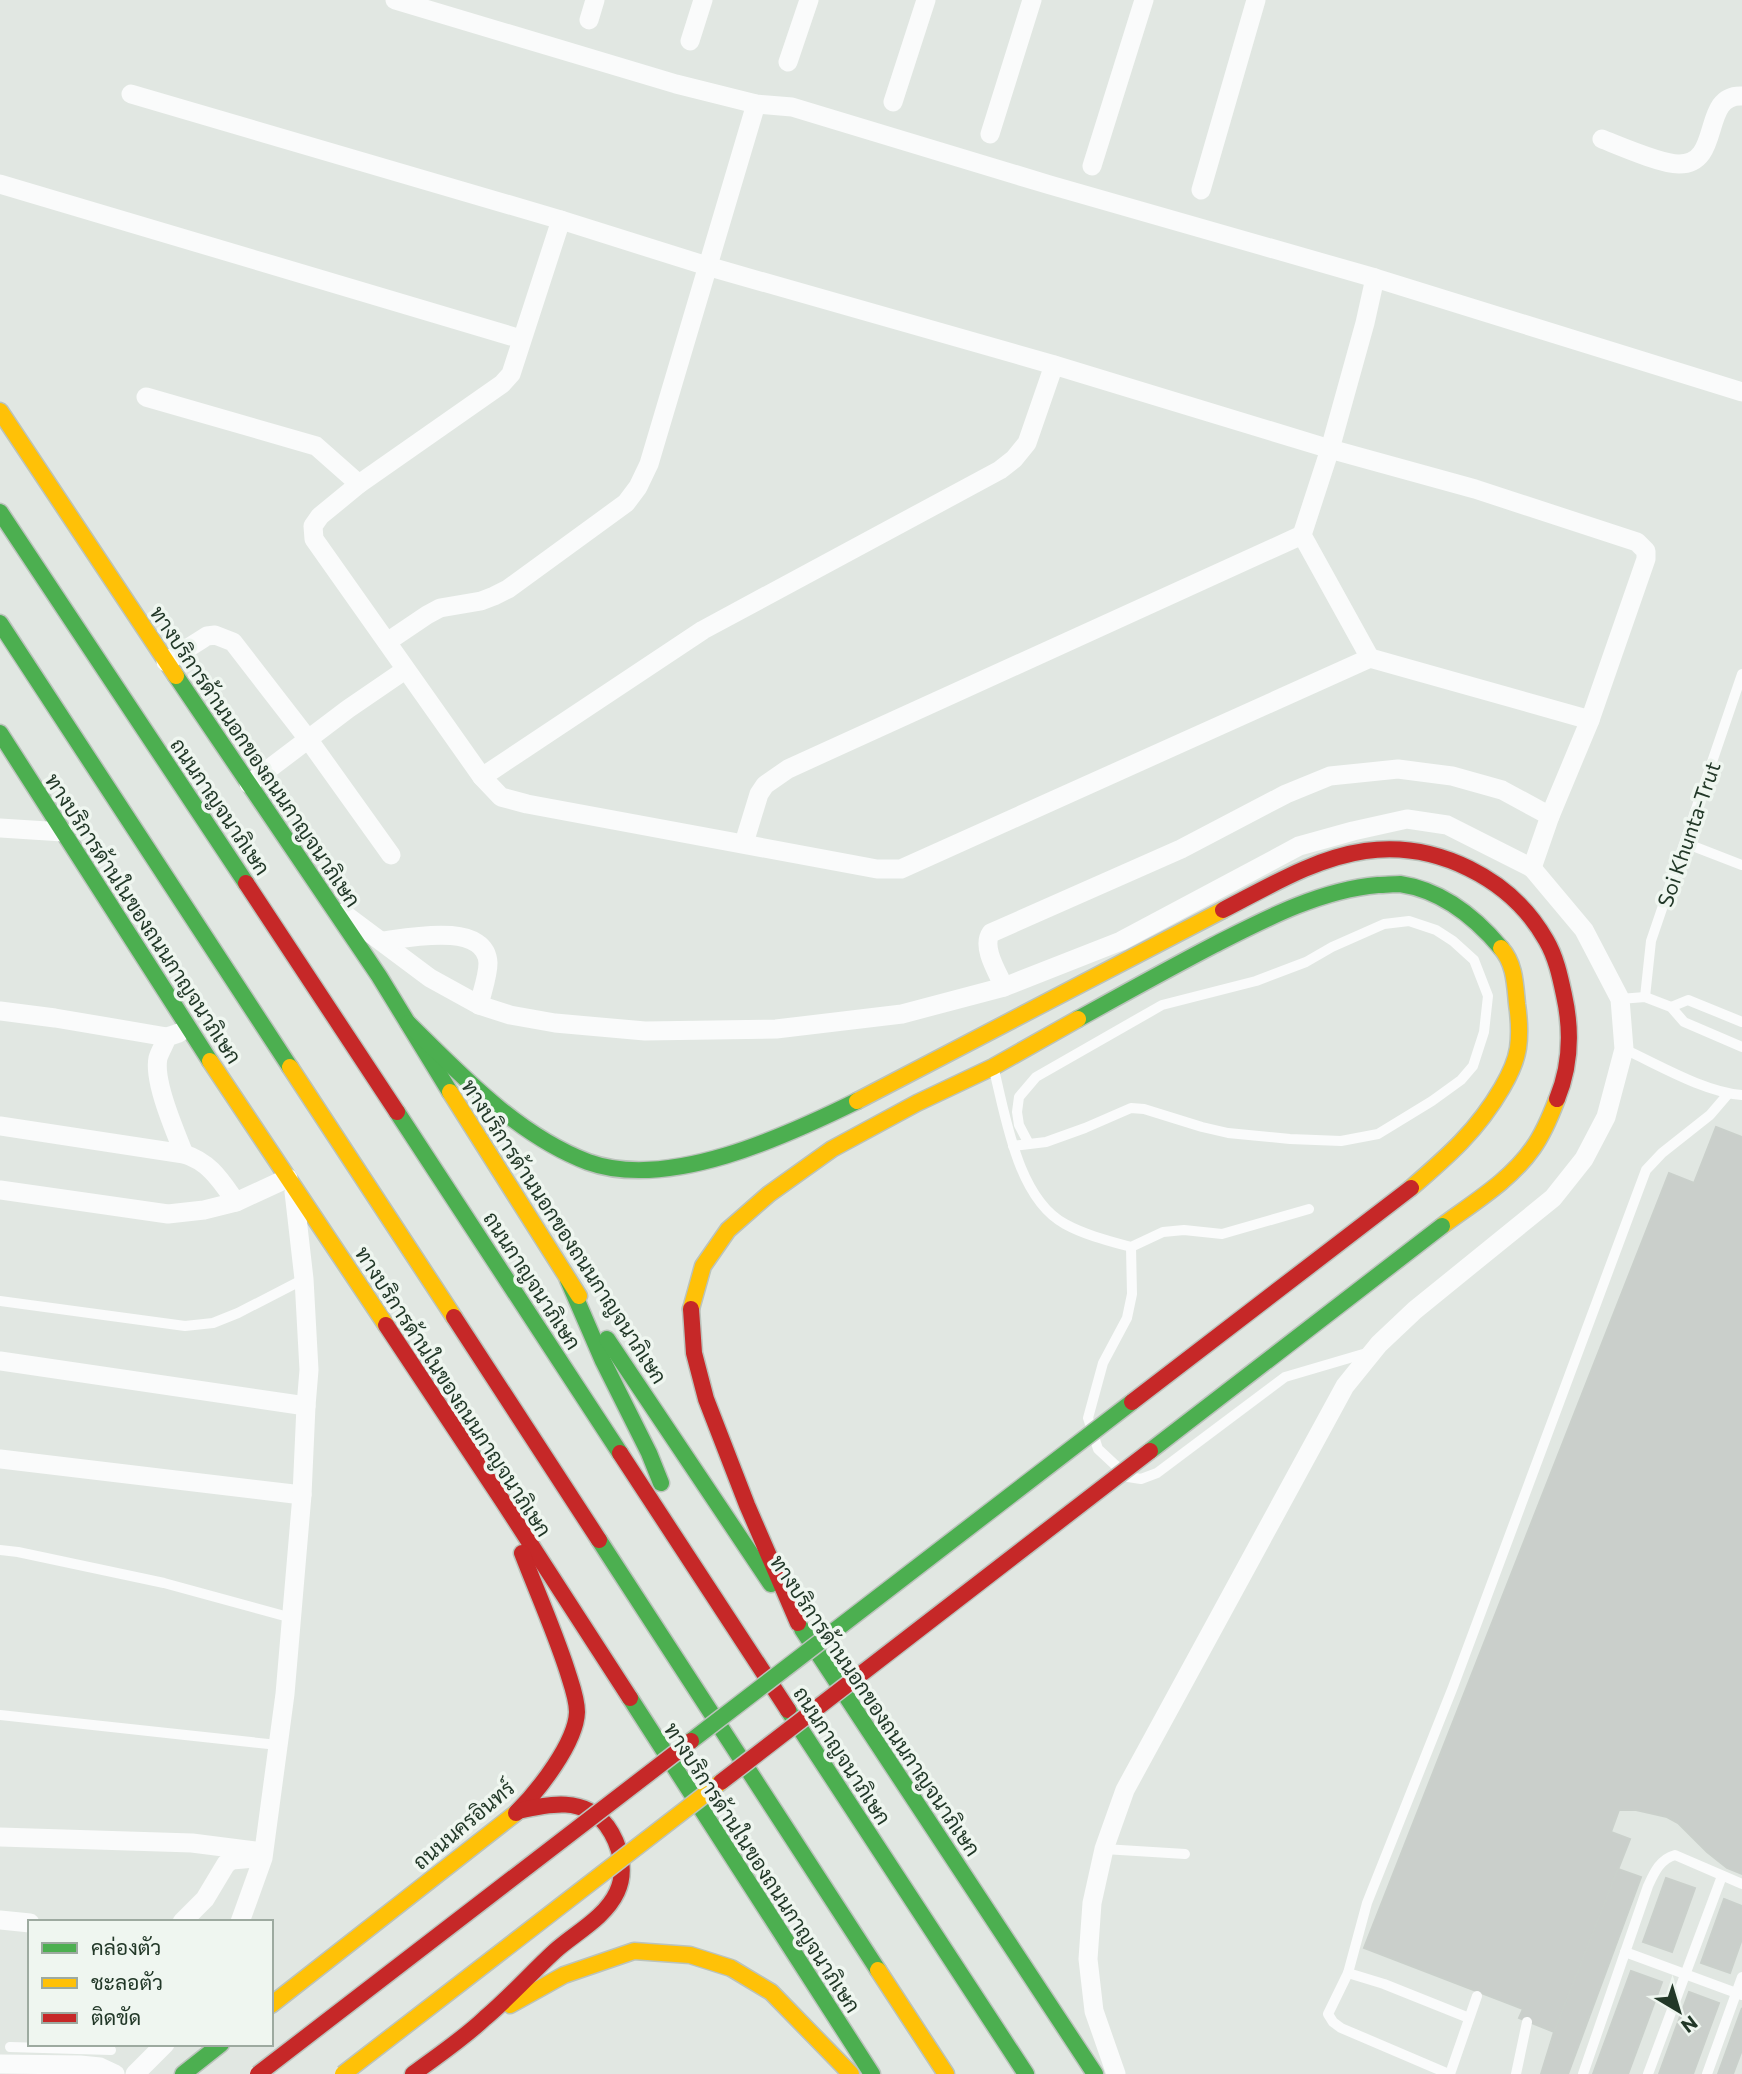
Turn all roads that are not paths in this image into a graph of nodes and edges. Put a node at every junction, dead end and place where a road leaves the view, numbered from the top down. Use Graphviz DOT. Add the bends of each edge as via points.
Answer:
graph roads {
  1 [pos="396,0"];
  2 [pos="595,0"];
  3 [pos="703,0"];
  4 [pos="809,0"];
  5 [pos="926,0"];
  6 [pos="1032,0"];
  7 [pos="1144,0"];
  8 [pos="1256,0"];
  9 [pos="589,20"];
  10 [pos="690,41"];
  11 [pos="788,62"];
  12 [pos="131,94"];
  13 [pos="1742,96"];
  14 [pos="893,102"];
  15 [pos="756,104"];
  16 [pos="990,134"];
  17 [pos="1602,139"];
  18 [pos="1092,166"];
  19 [pos="0,184"];
  20 [pos="1201,190"];
  21 [pos="561,220"];
  22 [pos="707,266"];
  23 [pos="1375,278"];
  24 [pos="520,339"];
  25 [pos="1054,365"];
  26 [pos="1742,392"];
  27 [pos="146,397"];
  28 [pos="2,413"];
  29 [pos="1330,449"];
  30 [pos="359,484"];
  31 [pos="0,512"];
  32 [pos="1302,535"];
  33 [pos="2,627"];
  34 [pos="387,642"];
  35 [pos="1370,658"];
  36 [pos="166,662"];
  37 [pos="405,670"];
  38 [pos="1742,674"];
  39 [pos="1590,720"];
  40 [pos="0,733"];
  41 [pos="308,739"];
  42 [pos="482,777"];
  43 [pos="249,784"];
  44 [pos="1549,816"];
  45 [pos="0,828"];
  46 [pos="63,832"];
  47 [pos="744,843"];
  48 [pos="1685,843"];
  49 [pos="391,855"];
  50 [pos="1742,866"];
  51 [pos="1532,868"];
  52 [pos="330,904"];
  53 [pos="382,941"];
  54 [pos="1004,987"];
  55 [pos="1645,997"];
  56 [pos="1620,999"];
  57 [pos="479,1005"];
  58 [pos="1671,1007"];
  59 [pos="0,1011"];
  60 [pos="1742,1022"];
  61 [pos="408,1023"];
  62 [pos="189,1029"];
  63 [pos="167,1038"];
  64 [pos="1742,1047"];
  65 [pos="1624,1049"];
  66 [pos="993,1067"];
  67 [pos="1728,1094"];
  68 [pos="1742,1095"];
  69 [pos="0,1126"];
  70 [pos="1029,1144"];
  71 [pos="1013,1146"];
  72 [pos="184,1154"];
  73 [pos="291,1183"];
  74 [pos="0,1190"];
  75 [pos="236,1202"];
  76 [pos="1309,1209"];
  77 [pos="1131,1247"];
  78 [pos="304,1279"];
  79 [pos="568,1280"];
  80 [pos="0,1301"];
  81 [pos="1372,1352"];
  82 [pos="0,1362"];
  83 [pos="306,1406"];
  84 [pos="0,1459"];
  85 [pos="302,1495"];
  86 [pos="504,1503"];
  87 [pos="0,1550"];
  88 [pos="684,1551"];
  89 [pos="292,1618"];
  90 [pos="797,1623"];
  91 [pos="0,1715"];
  92 [pos="278,1745"];
  93 [pos="518,1811"];
  94 [pos="0,1837"];
  95 [pos="1104,1849"];
  96 [pos="1185,1854"];
  97 [pos="263,1855"];
  98 [pos="1722,1876"];
  99 [pos="1742,1884"];
  100 [pos="0,1920"];
  101 [pos="184,1920"];
  102 [pos="241,1920"];
  103 [pos="28,1923"];
  104 [pos="1625,1952"];
  105 [pos="1348,1973"];
  106 [pos="1686,1973"];
  107 [pos="1742,1977"];
  108 [pos="1739,1994"];
  109 [pos="1477,1996"];
  110 [pos="273,2003"];
  111 [pos="485,2018"];
  112 [pos="1469,2018"];
  113 [pos="1527,2022"];
  114 [pos="163,2046"];
  115 [pos="218,2046"];
  116 [pos="10,2047"];
  117 [pos="113,2047"];
  118 [pos="0,2064"];
  119 [pos="107,2070"];
  120 [pos="135,2074"];
  121 [pos="183,2074"];
  122 [pos="258,2074"];
  123 [pos="343,2074"];
  124 [pos="413,2074"];
  125 [pos="851,2074"];
  126 [pos="872,2074"];
  127 [pos="946,2074"];
  128 [pos="1026,2074"];
  129 [pos="1096,2074"];
  130 [pos="1116,2074"];
  131 [pos="1449,2074"];
  132 [pos="1516,2074"];
  133 [pos="1583,2074"];
  134 [pos="1648,2074"];
  135 [pos="1707,2074"];
  1 -- 15 [label="street"];
  2 -- 9 [label="street"];
  3 -- 10 [label="street"];
  4 -- 11 [label="street"];
  5 -- 14 [label="street"];
  6 -- 16 [label="street"];
  7 -- 18 [label="street"];
  8 -- 20 [label="street"];
  12 -- 21 [label="street"];
  13 -- 17 [label="street" via="1722,103 1704,150 1689,163 1664,161"];
  15 -- 22 [label="street"];
  15 -- 23 [label="street" via="792,107"];
  19 -- 24 [label="street"];
  21 -- 22 [label="street"];
  21 -- 24 [label="street"];
  22 -- 25 [label="street"];
  22 -- 34 [label="street" via="649,464 626,503 508,589 481,601 440,608"];
  23 -- 26 [label="street"];
  23 -- 29 [label="street"];
  24 -- 30 [label="street" via="510,374 502,384"];
  25 -- 29 [label="street"];
  25 -- 42 [label="street" via="1027,443 1000,470 703,630"];
  27 -- 30 [label="street" via="316,446"];
  28 -- 36 [label="main road, ทางบริการด้านนอกของถนนกาญจนาภิเษก"];
  29 -- 32 [label="street"];
  29 -- 39 [label="street" via="1475,489 1625,538 1646,551"];
  30 -- 34 [label="street" via="320,516 312,531"];
  31 -- 88 [label="main road, ถนนกาญจนาภิเษก"];
  32 -- 35 [label="street"];
  32 -- 47 [label="street" via="788,769 759,794"];
  33 -- 127 [label="main road"];
  34 -- 37 [label="street"];
  35 -- 39 [label="street"];
  35 -- 47 [label="street" via="901,869 877,869"];
  36 -- 41 [label="street" via="207,636 233,642"];
  36 -- 43 [label="main road, ทางบริการด้านนอกของถนนกาญจนาภิเษก"];
  37 -- 41 [label="street"];
  37 -- 42 [label="street"];
  38 -- 48 [label="lane, Soi Khunta-Trut"];
  39 -- 44 [label="street"];
  40 -- 46 [label="main road, ทางบริการด้านในของถนนกาญจนาภิเษก"];
  41 -- 43 [label="street"];
  41 -- 49 [label="street"];
  42 -- 47 [label="street" via="501,797 512,800"];
  43 -- 52 [label="main road, ทางบริการด้านนอกของถนนกาญจนาภิเษก"];
  44 -- 51 [label="street"];
  44 -- 54 [label="street" via="1502,790 1452,776 1398,769 1330,776 1181,849 991,933 987,947"];
  45 -- 46 [label="street"];
  46 -- 62 [label="main road, ทางบริการด้านในของถนนกาญจนาภิเษก"];
  48 -- 50 [label="lane"];
  48 -- 55 [label="lane, Soi Khunta-Trut" via="1651,941"];
  51 -- 54 [label="street" via="1447,825 1407,819 1353,831 1299,846 1121,941"];
  51 -- 56 [label="street" via="1584,930"];
  52 -- 53 [label="street"];
  52 -- 61 [label="main road, ทางบริการด้านนอกของถนนกาญจนาภิเษก"];
  53 -- 57 [label="street" via="430,978"];
  53 -- 57 [label="street" via="440,934 471,940 486,954 488,964"];
  54 -- 57 [label="street" via="902,1014 776,1029 645,1031 555,1024"];
  55 -- 56 [label="lane"];
  55 -- 58 [label="lane"];
  56 -- 65 [label="street"];
  58 -- 60 [label="lane" via="1688,1000"];
  58 -- 64 [label="lane" via="1684,1022"];
  59 -- 63 [label="street"];
  61 -- 79 [label="main road, ทางบริการด้านนอกของถนนกาญจนาภิเษก"];
  61 -- 123 [label="main road, bridge" via="469,1081 556,1148 616,1168 689,1164 745,1150 818,1120 1277,883 1343,856 1380,850 1449,859 1484,876 1528,913 1556,959 1570,1035 1562,1087 1534,1147 1506,1177"];
  62 -- 63 [label="street"];
  62 -- 73 [label="main road, ทางบริการด้านในของถนนกาญจนาภิเษก"];
  63 -- 72 [label="street" via="158,1057 158,1070"];
  65 -- 67 [label="lane"];
  65 -- 81 [label="street" via="1606,1117 1584,1159 1553,1198 1415,1310"];
  66 -- 71 [label="lane"];
  66 -- 90 [label="main road" via="832,1149 728,1230 703,1266 691,1308 694,1353 706,1399"];
  66 -- 122 [label="main road, bridge" via="1265,919 1335,892 1370,886 1398,884 1450,902 1474,919 1508,956 1515,979 1518,1049 1509,1075 1488,1112 1411,1188"];
  67 -- 68 [label="lane"];
  67 -- 105 [label="lane" via="1646,1170 1367,1903"];
  69 -- 72 [label="street"];
  70 -- 70 [label="lane" via="1046,1142 1131,1108 1253,1136 1341,1141 1378,1134 1432,1101 1473,1066 1484,1032 1488,996 1483,981 1474,960 1436,930 1409,921 1384,924 1256,981 1162,1005 1036,1077 1019,1097 1017,1112"];
  70 -- 71 [label="lane"];
  71 -- 77 [label="lane" via="1033,1193 1049,1213 1077,1230"];
  72 -- 75 [label="street" via="205,1163"];
  73 -- 75 [label="street"];
  73 -- 78 [label="street"];
  73 -- 86 [label="main road, ทางบริการด้านในของถนนกาญจนาภิเษก"];
  74 -- 75 [label="street" via="168,1214"];
  76 -- 77 [label="lane" via="1222,1234 1163,1232"];
  77 -- 81 [label="lane" via="1128,1318 1103,1363 1088,1418 1098,1448 1128,1477 1141,1479 1157,1473 1285,1377"];
  78 -- 80 [label="lane" via="213,1323 185,1326"];
  78 -- 83 [label="street" via="309,1370"];
  79 -- 88 [label="main road" via="649,1454"];
  79 -- 90 [label="main road, ทางบริการด้านนอกของถนนกาญจนาภิเษก"];
  81 -- 95 [label="street" via="1345,1386 1163,1718 1125,1790"];
  82 -- 83 [label="street"];
  83 -- 85 [label="street"];
  84 -- 85 [label="street"];
  85 -- 89 [label="street"];
  86 -- 93 [label="main road, ถนนนครอินทร์" via="560,1649 577,1711 568,1744"];
  86 -- 126 [label="main road, ทางบริการด้านในของถนนกาญจนาภิเษก"];
  87 -- 89 [label="lane" via="164,1583"];
  88 -- 128 [label="main road, ถนนกาญจนาภิเษก"];
  89 -- 92 [label="street"];
  90 -- 129 [label="main road, ทางบริการด้านนอกของถนนกาญจนาภิเษก"];
  91 -- 92 [label="lane"];
  92 -- 97 [label="street"];
  93 -- 110 [label="main road, ถนนนครอินทร์"];
  93 -- 111 [label="main road" via="550,1804 589,1810 607,1825 619,1846 621,1881 604,1911"];
  94 -- 97 [label="street" via="192,1843"];
  95 -- 96 [label="lane"];
  95 -- 130 [label="street" via="1092,1903 1088,1959 1094,2011"];
  97 -- 101 [label="street" via="226,1864 205,1899"];
  97 -- 102 [label="street"];
  98 -- 99 [label="lane"];
  98 -- 104 [label="lane" via="1675,1855 1664,1860 1648,1886"];
  98 -- 106 [label="lane"];
  100 -- 103 [label="street"];
  104 -- 106 [label="lane"];
  104 -- 133 [label="lane"];
  105 -- 112 [label="lane"];
  105 -- 131 [label="lane" via="1328,2014 1333,2022"];
  106 -- 108 [label="lane"];
  106 -- 134 [label="lane"];
  107 -- 108 [label="lane"];
  108 -- 135 [label="lane"];
  109 -- 112 [label="lane"];
  111 -- 124 [label="main road"];
  111 -- 125 [label="main road" via="564,1975 624,1954 690,1955 731,1968 771,1992"];
  112 -- 131 [label="lane"];
  113 -- 132 [label="lane"];
  114 -- 120 [label="street"];
  115 -- 121 [label="main road"];
  116 -- 117 [label="lane"];
  117 -- 119 [label="lane"];
  118 -- 119 [label="street"];
}
